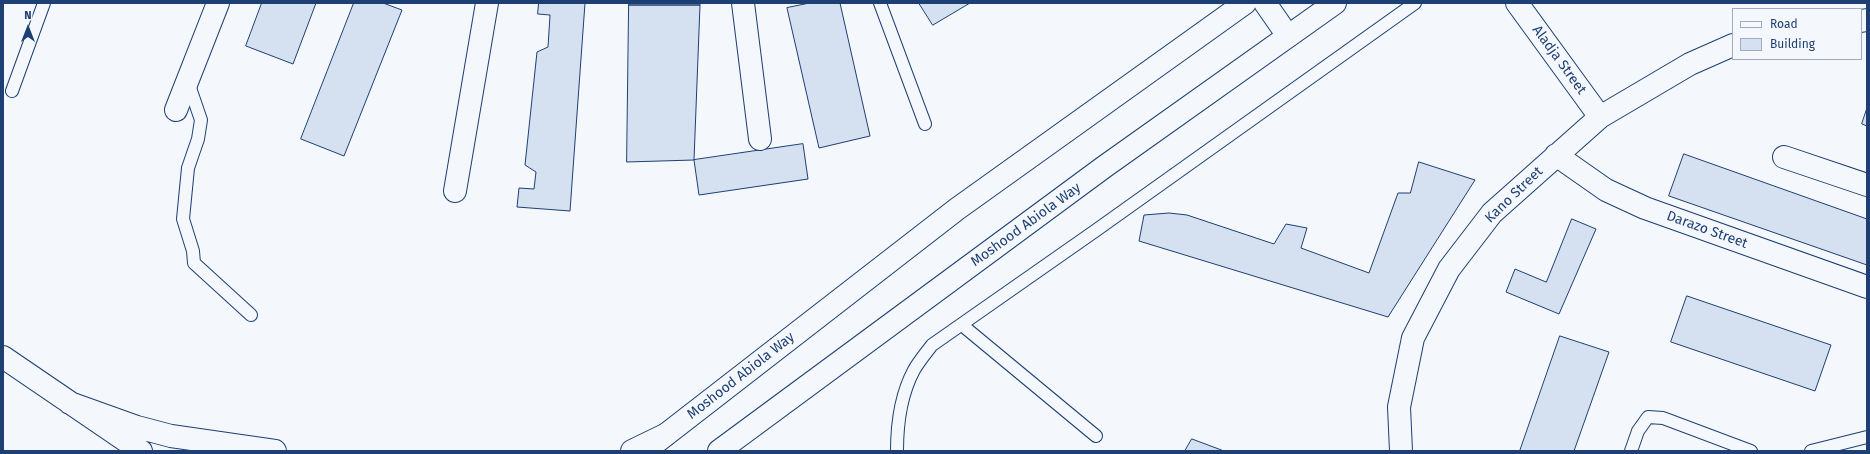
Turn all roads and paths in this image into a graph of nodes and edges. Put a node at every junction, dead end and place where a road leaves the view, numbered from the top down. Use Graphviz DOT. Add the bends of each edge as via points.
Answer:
graph roads {
  1 [pos="44,3"];
  2 [pos="218,3"];
  3 [pos="487,3"];
  4 [pos="743,3"];
  5 [pos="880,3"];
  6 [pos="1245,3"];
  7 [pos="1266,3"];
  8 [pos="1335,3"];
  9 [pos="1415,3"];
  10 [pos="1518,3"];
  11 [pos="1288,36"];
  12 [pos="1732,45"];
  13 [pos="187,81"];
  14 [pos="12,91"];
  15 [pos="176,110"];
  16 [pos="1600,117"];
  17 [pos="925,124"];
  18 [pos="760,139"];
  19 [pos="1556,155"];
  20 [pos="1784,157"];
  21 [pos="1867,185"];
  22 [pos="454,191"];
  23 [pos="1867,288"];
  24 [pos="251,315"];
  25 [pos="962,324"];
  26 [pos="3,357"];
  27 [pos="70,403"];
  28 [pos="665,435"];
  29 [pos="1096,436"];
  30 [pos="1867,438"];
  31 [pos="141,451"];
  32 [pos="275,451"];
  33 [pos="632,451"];
  34 [pos="644,451"];
  35 [pos="719,451"];
  36 [pos="898,451"];
  37 [pos="1401,451"];
  38 [pos="1632,451"];
  39 [pos="1751,451"];
  40 [pos="1811,451"];
  1 -- 14 [label="lane"];
  2 -- 13 [label="main road"];
  3 -- 22 [label="main road"];
  4 -- 18 [label="main road"];
  5 -- 17 [label="lane"];
  6 -- 28 [label="main road, Moshood Abiola Way" via="957,209"];
  7 -- 11 [label="main road"];
  8 -- 11 [label="main road, Moshood Abiola Way"];
  9 -- 25 [label="lane"];
  10 -- 16 [label="main road, Aladja Street"];
  11 -- 35 [label="main road, Moshood Abiola Way"];
  12 -- 16 [label="main road, Kano Street" via="1690,64"];
  13 -- 15 [label="main road"];
  13 -- 24 [label="lane" via="201,120 198,139 188,168 183,219 194,263"];
  16 -- 19 [label="main road, Kano Street"];
  19 -- 23 [label="main road, Darazo Street" via="1606,190 1645,208"];
  19 -- 37 [label="main road, Kano Street" via="1492,213 1448,269 1413,338 1399,407"];
  20 -- 21 [label="main road"];
  25 -- 29 [label="lane"];
  25 -- 36 [label="lane" via="932,345 914,370 903,399 897,437"];
  26 -- 27 [label="main road"];
  27 -- 31 [label="main road"];
  27 -- 32 [label="main road" via="137,427 171,436"];
  28 -- 33 [label="main road"];
  28 -- 34 [label="main road, Moshood Abiola Way"];
  30 -- 40 [label="lane"];
  38 -- 39 [label="lane" via="1638,432 1648,418 1663,418"];
}
